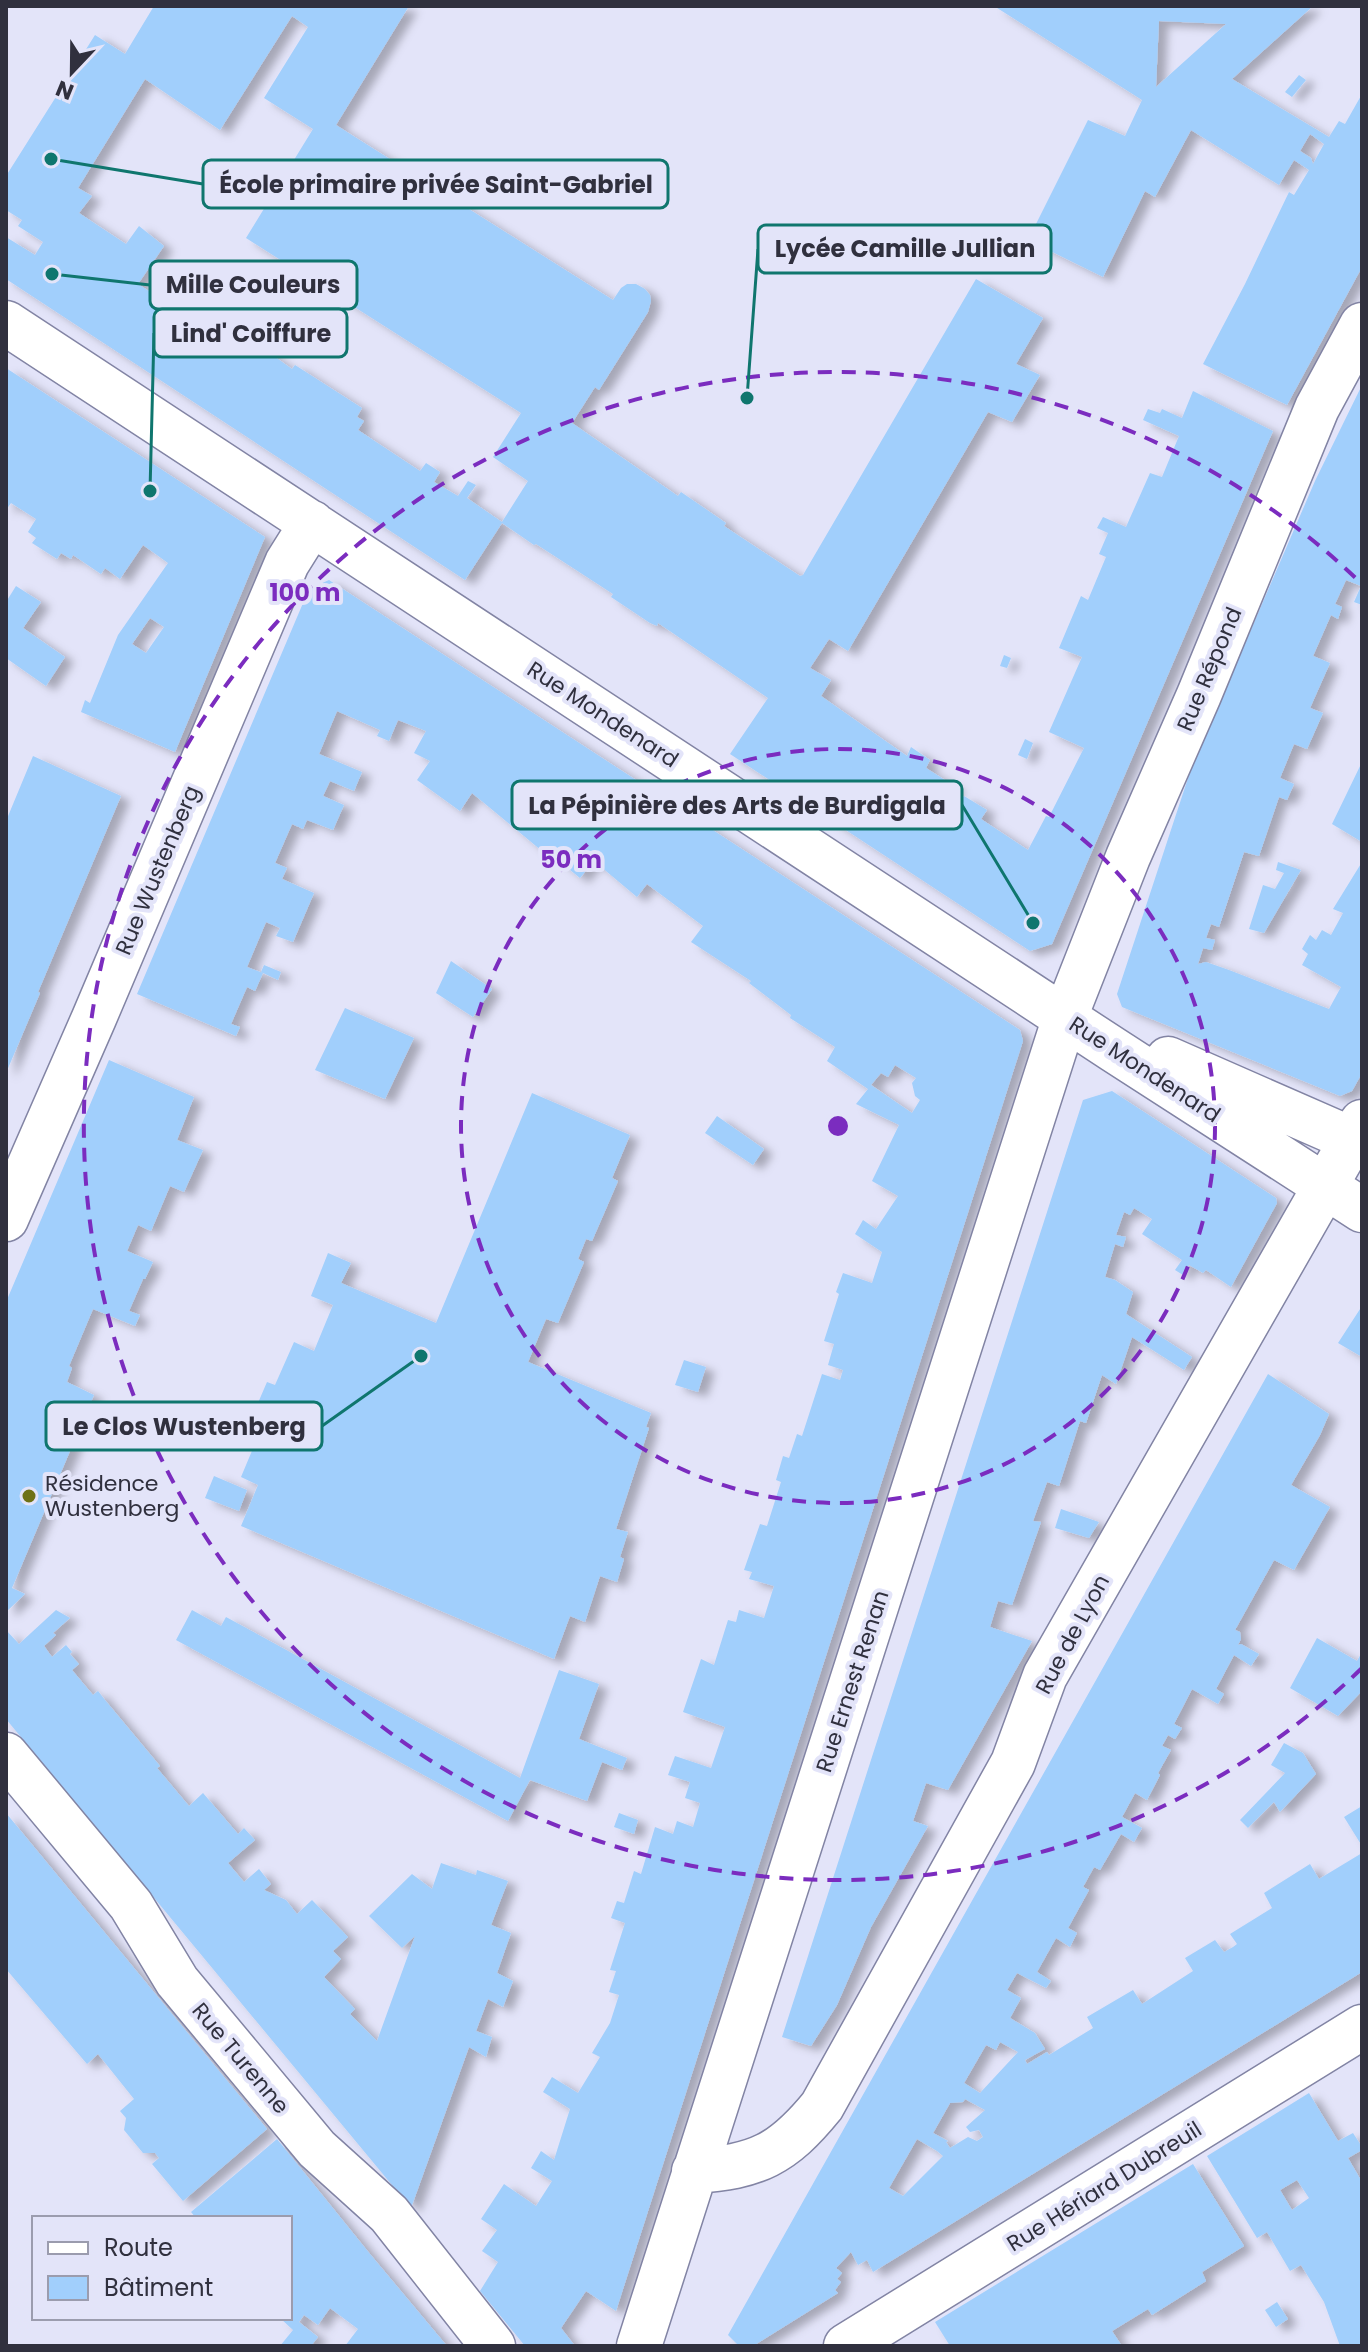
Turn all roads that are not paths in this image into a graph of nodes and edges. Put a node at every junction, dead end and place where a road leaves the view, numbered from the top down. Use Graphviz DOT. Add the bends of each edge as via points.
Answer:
graph roads {
  1 [pos="6,323"];
  2 [pos="1362,325"];
  3 [pos="312,523"];
  4 [pos="1065,1017"];
  5 [pos="1358,1135"];
  6 [pos="1325,1185"];
  7 [pos="1362,1210"];
  8 [pos="6,1219"];
  9 [pos="6,1755"];
  10 [pos="1362,2027"];
  11 [pos="694,2171"];
  12 [pos="493,2346"];
  13 [pos="639,2346"];
  14 [pos="846,2346"];
  1 -- 3 [label="street, Rue Mondenard"];
  2 -- 4 [label="street, Rue Répond" via="1317,408"];
  3 -- 4 [label="street, Rue Mondenard"];
  3 -- 8 [label="street, Rue Wustenberg" via="287,563"];
  4 -- 5 [label="street"];
  4 -- 6 [label="street, Rue Mondenard"];
  4 -- 11 [label="street, Rue Ernest Renan"];
  5 -- 6 [label="street, Rue de Lyon"];
  6 -- 7 [label="street, Rue Mondenard"];
  6 -- 11 [label="street, Rue de Lyon" via="1045,1676 1013,1763 822,2106 801,2132 772,2153 729,2168"];
  9 -- 12 [label="street, Rue Turenne" via="131,1905 177,1981 317,2149 389,2214"];
  10 -- 14 [label="street, Rue Hériard Dubreuil"];
  11 -- 13 [label="street, Rue Ernest Renan"];
}
